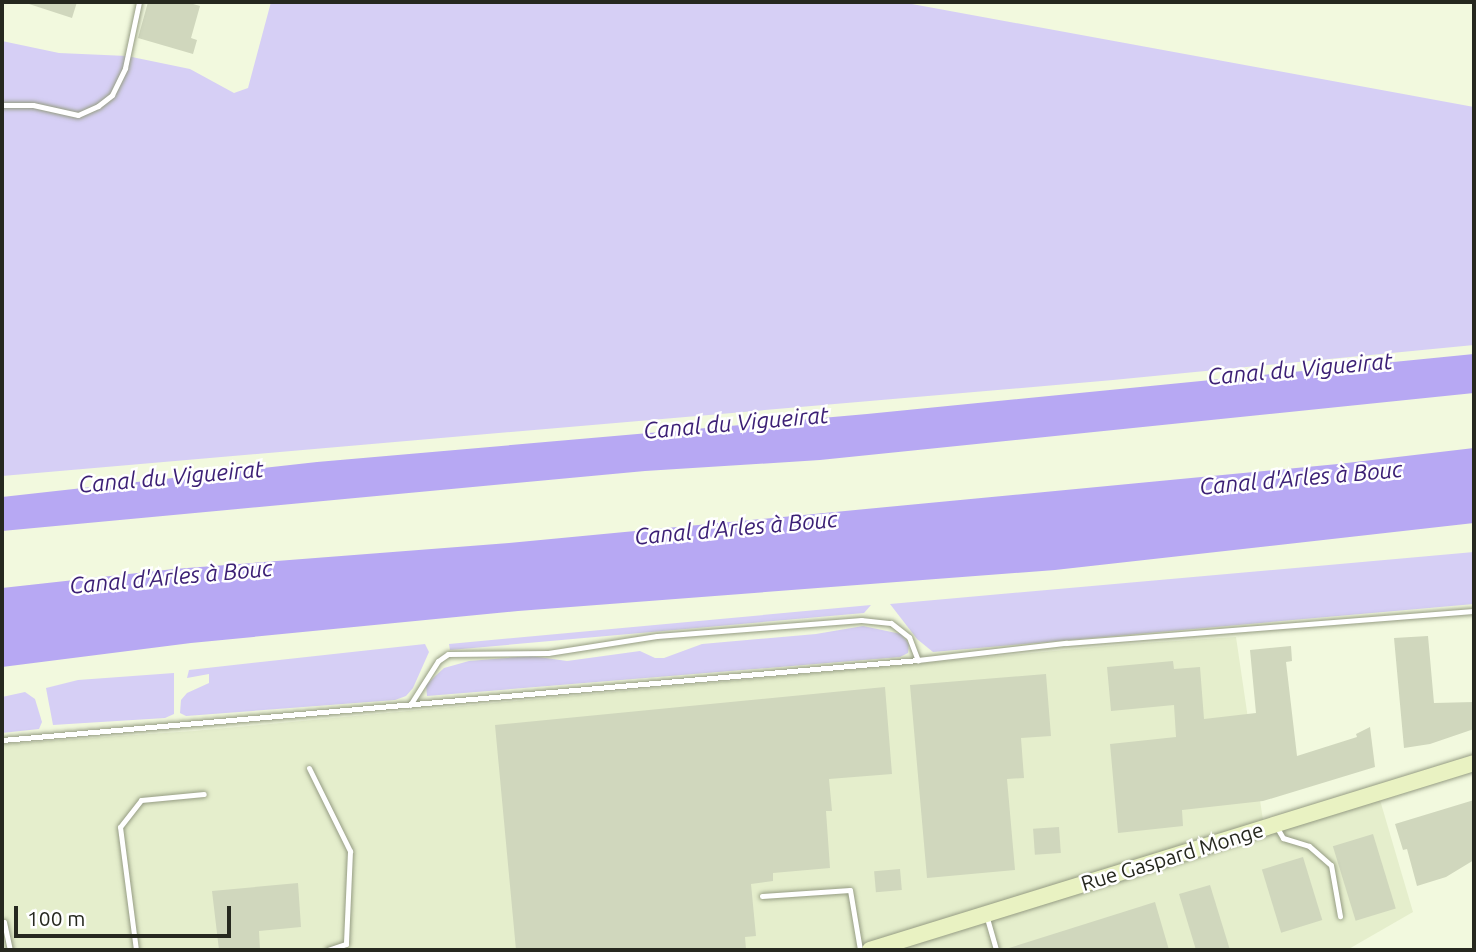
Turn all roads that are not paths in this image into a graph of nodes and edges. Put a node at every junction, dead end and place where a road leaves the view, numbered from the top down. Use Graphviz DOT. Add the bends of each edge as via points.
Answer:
graph roads {
  1 [pos="139,2"];
  2 [pos="2,105"];
  3 [pos="1474,611"];
  4 [pos="918,660"];
  5 [pos="410,705"];
  6 [pos="2,740"];
  7 [pos="1474,762"];
  8 [pos="309,768"];
  9 [pos="204,794"];
  10 [pos="1275,824"];
  11 [pos="762,896"];
  12 [pos="986,915"];
  13 [pos="1339,916"];
  14 [pos="2,923"];
  15 [pos="10,950"];
  16 [pos="136,950"];
  17 [pos="328,950"];
  18 [pos="860,950"];
  19 [pos="870,950"];
  20 [pos="996,950"];
  1 -- 2 [label="lane" via="125,68 112,95 98,106 78,115 33,105"];
  3 -- 4 [label="lane" via="1066,643"];
  4 -- 5 [label="lane"];
  4 -- 5 [label="lane" via="909,637 891,623 861,620 657,636 548,653 448,654 433,668"];
  5 -- 6 [label="lane"];
  7 -- 10 [label="street, Rue Gaspard Monge"];
  8 -- 17 [label="lane" via="350,851 346,944"];
  9 -- 16 [label="lane" via="141,800 120,827"];
  10 -- 12 [label="street, Rue Gaspard Monge"];
  10 -- 13 [label="lane" via="1283,838 1309,846 1331,866"];
  11 -- 18 [label="lane" via="850,890"];
  12 -- 19 [label="street, Rue Gaspard Monge"];
  12 -- 20 [label="lane"];
  14 -- 15 [label="lane"];
}
